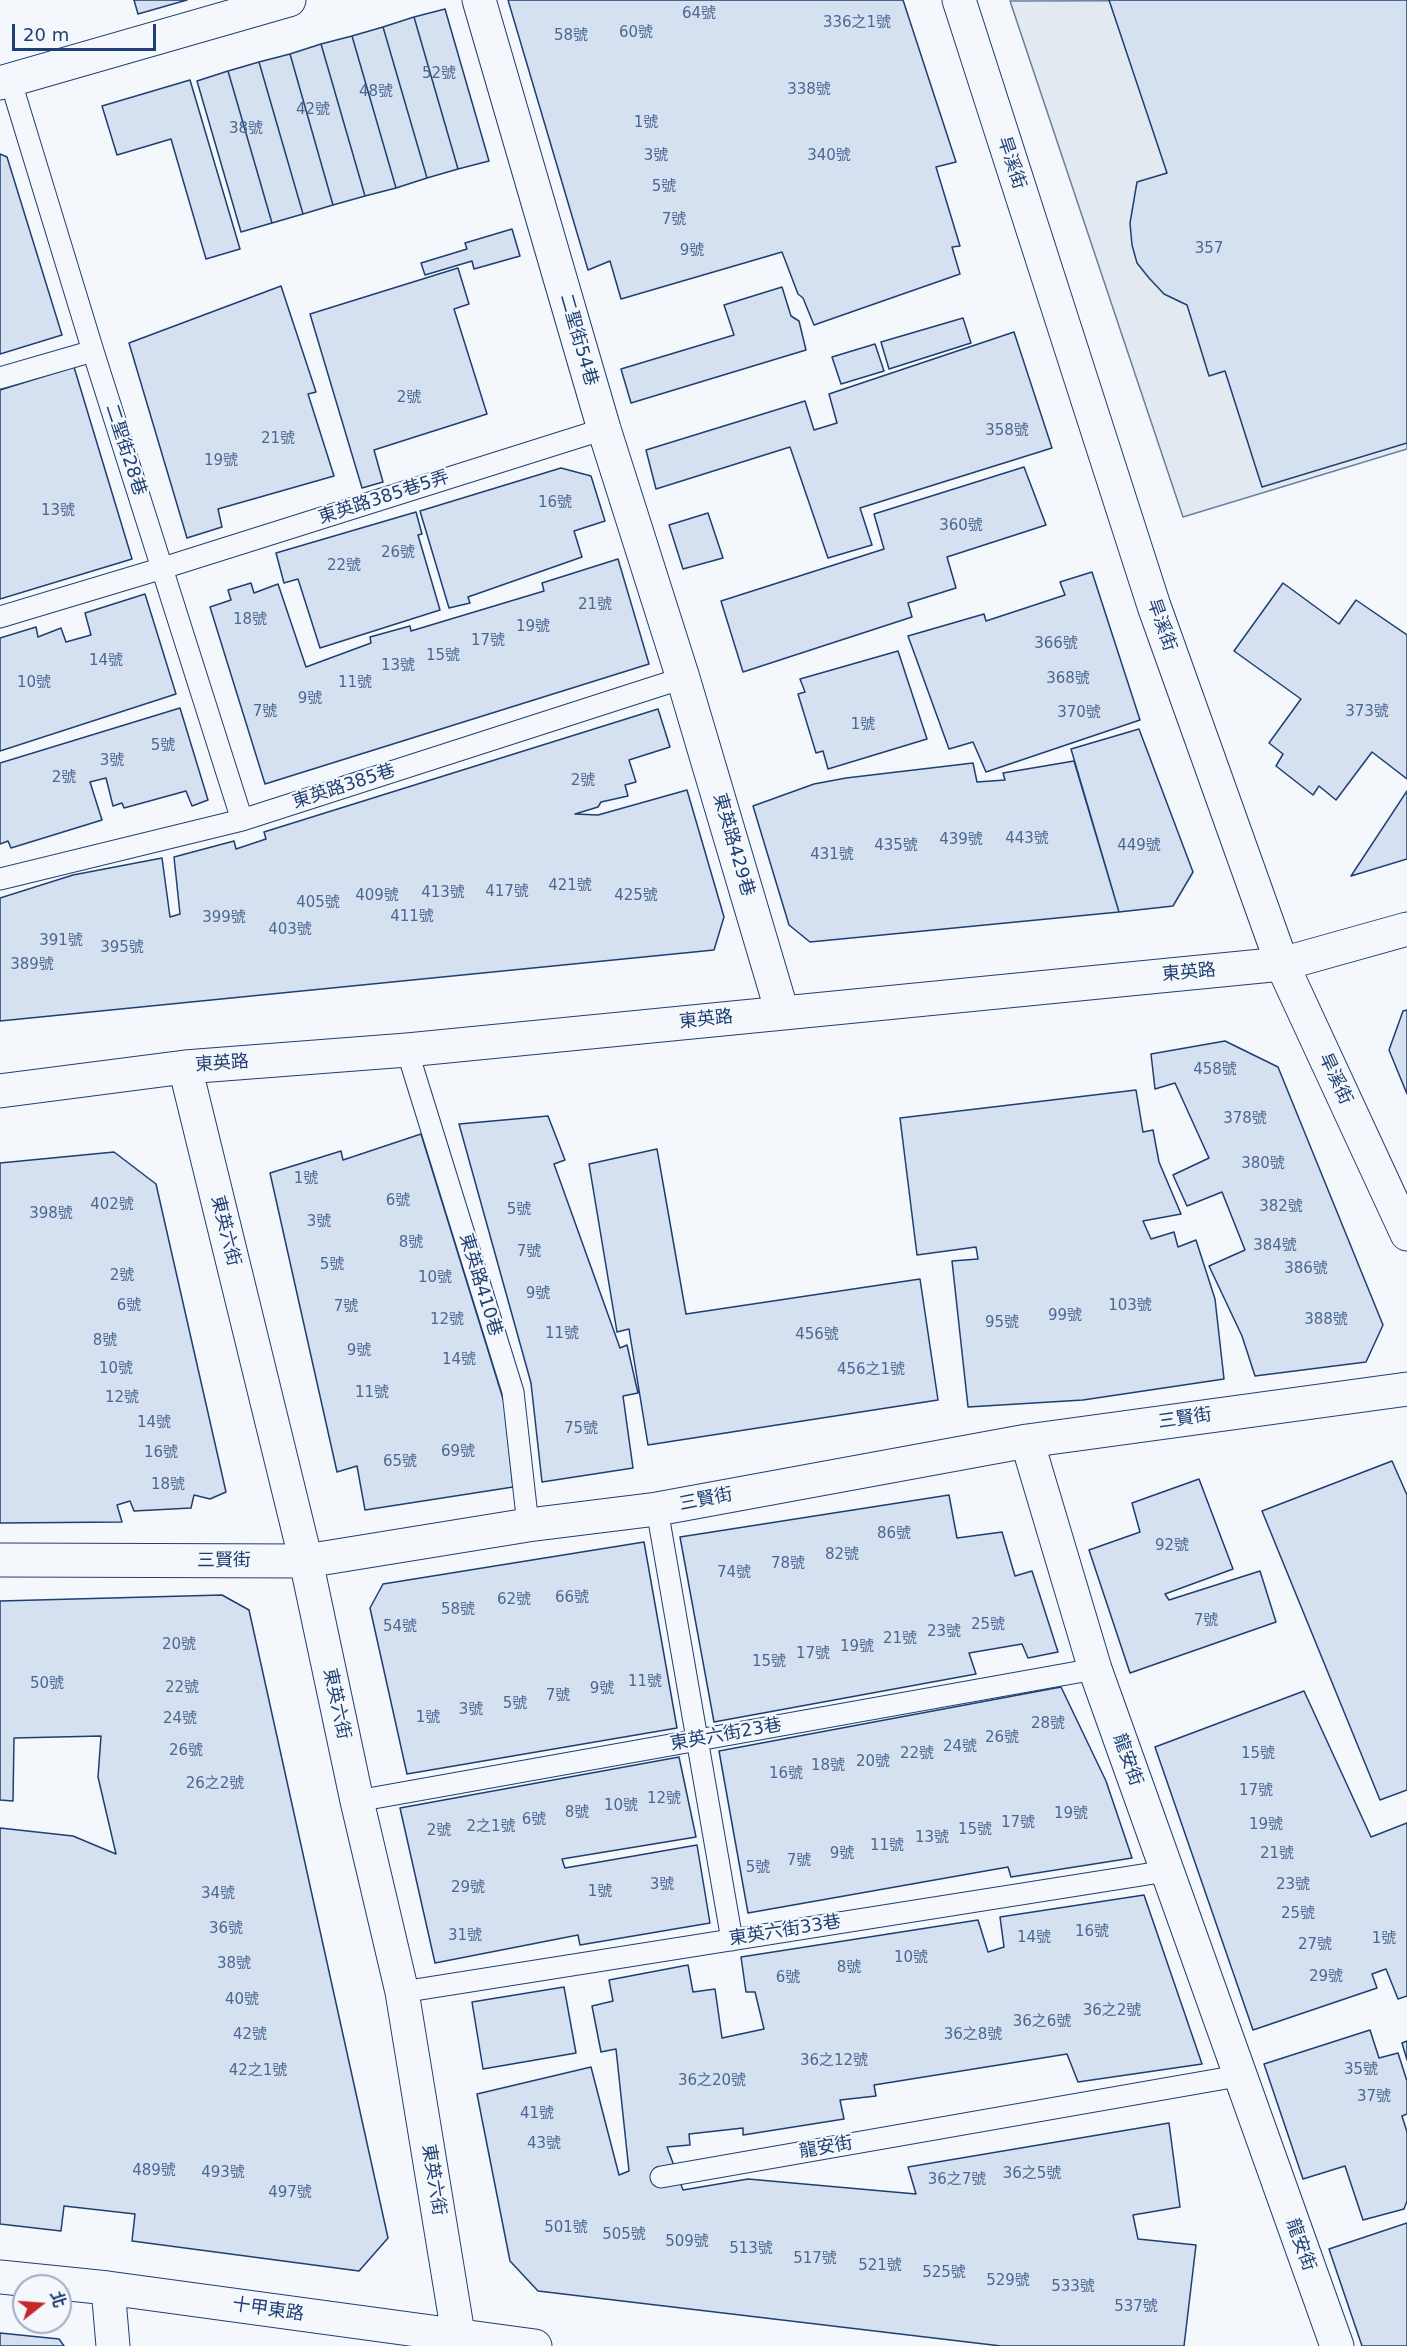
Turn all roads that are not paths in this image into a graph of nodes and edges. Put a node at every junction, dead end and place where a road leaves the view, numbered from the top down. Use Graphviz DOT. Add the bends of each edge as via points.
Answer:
graph roads {
  1 [pos="289,0"];
  2 [pos="479,0"];
  3 [pos="959,0"];
  4 [pos="5,81"];
  5 [pos="93,351"];
  6 [pos="0,378"];
  7 [pos="604,429"];
  8 [pos="163,568"];
  9 [pos="0,617"];
  10 [pos="683,678"];
  11 [pos="242,820"];
  12 [pos="0,879"];
  13 [pos="1407,929"];
  14 [pos="1282,964"];
  15 [pos="782,1012"];
  16 [pos="407,1050"];
  17 [pos="185,1067"];
  18 [pos="0,1090"];
  19 [pos="1407,1234"];
  20 [pos="1407,1389"];
  21 [pos="1027,1441"];
  22 [pos="657,1509"];
  23 [pos="528,1525"];
  24 [pos="0,1560"];
  25 [pos="306,1561"];
  26 [pos="1095,1670"];
  27 [pos="698,1740"];
  28 [pos="357,1801"];
  29 [pos="1167,1871"];
  30 [pos="732,1940"];
  31 [pos="402,1992"];
  32 [pos="1238,2076"];
  33 [pos="661,2177"];
  34 [pos="0,2277"];
  35 [pos="108,2288"];
  36 [pos="460,2341"];
  37 [pos="113,2346"];
  38 [pos="535,2346"];
  39 [pos="1336,2346"];
  1 -- 4 [label="street"];
  2 -- 7 [label="street, 二聖街54巷"];
  3 -- 14 [label="street, 旱溪街" via="1154,606"];
  4 -- 5 [label="lane, 二聖街28巷"];
  5 -- 6 [label="lane"];
  5 -- 8 [label="lane, 二聖街28巷"];
  7 -- 8 [label="lane, 東英路385巷5弄"];
  7 -- 10 [label="street, 二聖街54巷"];
  8 -- 9 [label="lane"];
  8 -- 11 [label="lane, 二聖街28巷"];
  10 -- 11 [label="lane, 東英路385巷"];
  10 -- 15 [label="street, 東英路429巷"];
  11 -- 12 [label="lane, 東英路385巷"];
  13 -- 14 [label="street, 東英路"];
  14 -- 15 [label="street, 東英路"];
  14 -- 19 [label="street, 旱溪街"];
  15 -- 16 [label="street, 東英路"];
  16 -- 17 [label="street, 東英路"];
  16 -- 23 [label="lane, 東英路410巷" via="513,1392"];
  17 -- 18 [label="street, 東英路"];
  17 -- 25 [label="street, 東英六街"];
  20 -- 21 [label="street, 三賢街"];
  21 -- 22 [label="street, 三賢街"];
  21 -- 26 [label="street, 龍安街"];
  22 -- 23 [label="street, 三賢街"];
  22 -- 27 [label="lane"];
  23 -- 25 [label="street, 三賢街"];
  24 -- 25 [label="street, 三賢街"];
  25 -- 28 [label="street, 東英六街"];
  26 -- 27 [label="lane, 東英六街23巷"];
  26 -- 29 [label="street, 龍安街"];
  27 -- 28 [label="lane, 東英六街23巷"];
  27 -- 30 [label="lane"];
  28 -- 31 [label="street, 東英六街"];
  29 -- 30 [label="lane, 東英六街33巷"];
  29 -- 32 [label="street, 龍安街"];
  30 -- 31 [label="lane, 東英六街33巷"];
  31 -- 36 [label="street, 東英六街"];
  32 -- 33 [label="lane, 龍安街"];
  32 -- 39 [label="street, 龍安街"];
  34 -- 35 [label="street, 十甲東路"];
  35 -- 36 [label="street, 十甲東路"];
  35 -- 37 [label="street"];
  36 -- 38 [label="street, 十甲東路"];
}
